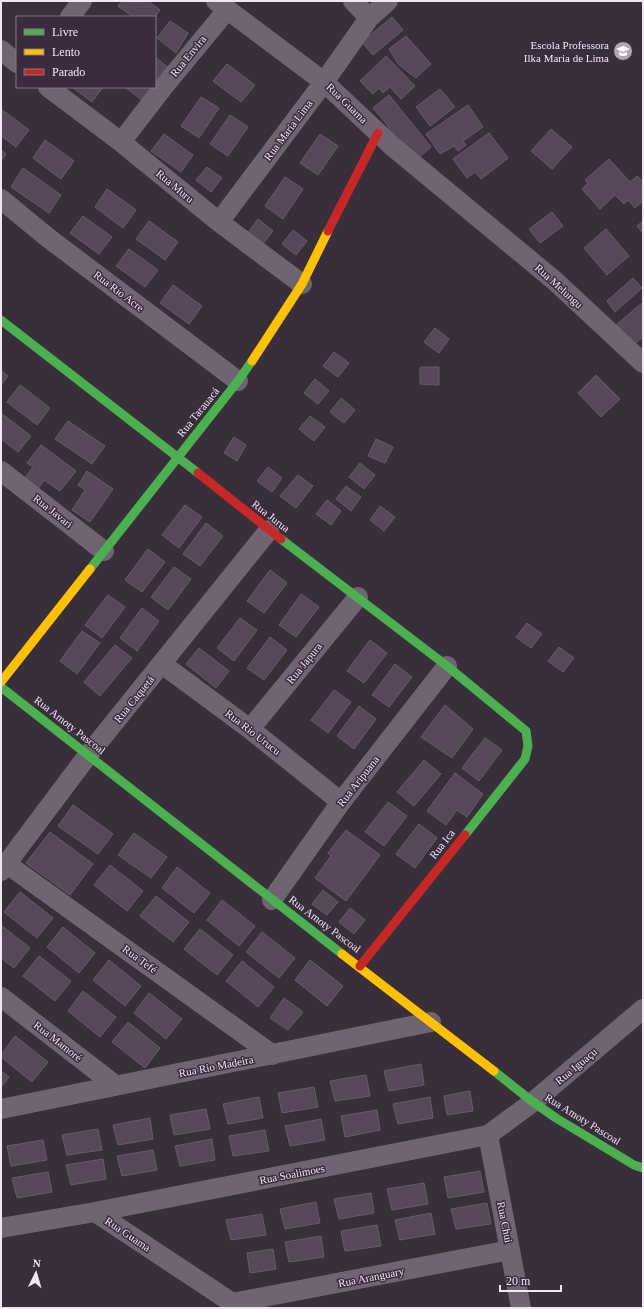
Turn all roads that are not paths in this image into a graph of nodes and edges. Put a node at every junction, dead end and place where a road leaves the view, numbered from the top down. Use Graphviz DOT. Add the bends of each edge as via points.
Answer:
graph roads {
  1 [pos="82,1"];
  2 [pos="352,1"];
  3 [pos="388,1"];
  4 [pos="221,5"];
  5 [pos="71,16"];
  6 [pos="369,18"];
  7 [pos="1,50"];
  8 [pos="16,62"];
  9 [pos="324,82"];
  10 [pos="49,88"];
  11 [pos="378,133"];
  12 [pos="121,142"];
  13 [pos="1,200"];
  14 [pos="472,212"];
  15 [pos="218,222"];
  16 [pos="302,284"];
  17 [pos="1,320"];
  18 [pos="643,363"];
  19 [pos="238,381"];
  20 [pos="178,456"];
  21 [pos="1,470"];
  22 [pos="269,530"];
  23 [pos="104,551"];
  24 [pos="358,597"];
  25 [pos="162,664"];
  26 [pos="447,666"];
  27 [pos="1,682"];
  28 [pos="1,687"];
  29 [pos="250,729"];
  30 [pos="526,731"];
  31 [pos="88,755"];
  32 [pos="341,802"];
  33 [pos="4,867"];
  34 [pos="272,900"];
  35 [pos="360,966"];
  36 [pos="1,997"];
  37 [pos="643,1009"];
  38 [pos="431,1022"];
  39 [pos="273,1055"];
  40 [pos="115,1086"];
  41 [pos="533,1102"];
  42 [pos="1,1109"];
  43 [pos="488,1136"];
  44 [pos="640,1164"];
  45 [pos="95,1212"];
  46 [pos="1,1228"];
  47 [pos="510,1250"];
  48 [pos="236,1306"];
  49 [pos="521,1308"];
  1 -- 5 [label="street"];
  2 -- 6 [label="street"];
  3 -- 6 [label="street, Rua Maria Lima"];
  4 -- 9 [label="street, Rua Guama"];
  4 -- 12 [label="street, Rua Envira"];
  6 -- 9 [label="street, Rua Maria Lima"];
  7 -- 8 [label="street"];
  9 -- 11 [label="street, Rua Guama"];
  9 -- 15 [label="street, Rua Maria Lima"];
  10 -- 12 [label="street, Rua Muru"];
  11 -- 14 [label="street, Rua Guama"];
  11 -- 16 [label="street, Rua Tarauacá"];
  12 -- 15 [label="street, Rua Muru"];
  13 -- 19 [label="street, Rua Rio Acre"];
  14 -- 18 [label="street, Rua Melungu" via="555,281"];
  15 -- 16 [label="street, Rua Muru"];
  16 -- 19 [label="street, Rua Tarauacá"];
  17 -- 20 [label="street, Rua Jurua"];
  19 -- 20 [label="street, Rua Tarauacá"];
  20 -- 22 [label="street, Rua Jurua"];
  20 -- 23 [label="street, Rua Tarauacá"];
  21 -- 23 [label="street, Rua Javari"];
  22 -- 24 [label="street, Rua Jurua"];
  22 -- 25 [label="street, Rua Caquetá"];
  23 -- 27 [label="street, Rua Tarauacá"];
  24 -- 26 [label="street, Rua Jurua"];
  24 -- 29 [label="street, Rua Japura"];
  25 -- 29 [label="street, Rua Rio Urucu"];
  25 -- 31 [label="street, Rua Caquetá"];
  26 -- 30 [label="street, Rua Jurua"];
  26 -- 32 [label="street, Rua Aripuana"];
  28 -- 31 [label="street, Rua Amoty Pascoal"];
  29 -- 32 [label="street, Rua Rio Urucu"];
  30 -- 35 [label="street, Rua Ica" via="528,746 525,759"];
  31 -- 33 [label="street, Rua Caquetá"];
  31 -- 34 [label="street, Rua Amoty Pascoal"];
  32 -- 34 [label="street, Rua Aripuana"];
  33 -- 39 [label="street, Rua Tefé"];
  34 -- 35 [label="street, Rua Amoty Pascoal"];
  35 -- 38 [label="street, Rua Amoty Pascoal"];
  36 -- 40 [label="street, Rua Mamoré"];
  37 -- 41 [label="street, Rua Iguaçu"];
  38 -- 39 [label="street, Rua Rio Madeira"];
  38 -- 41 [label="street, Rua Amoty Pascoal"];
  39 -- 40 [label="street, Rua Rio Madeira"];
  40 -- 42 [label="street, Rua Rio Madeira"];
  41 -- 43 [label="street, Rua Iguaçu"];
  41 -- 44 [label="street, Rua Amoty Pascoal" via="556,1118"];
  43 -- 45 [label="street, Rua Soalimoes"];
  43 -- 47 [label="street, Rua Chui"];
  45 -- 46 [label="street, Rua Guama"];
  45 -- 48 [label="street, Rua Guama"];
  47 -- 48 [label="street, Rua Aranguary"];
  47 -- 49 [label="street, Rua Chui"];
}
